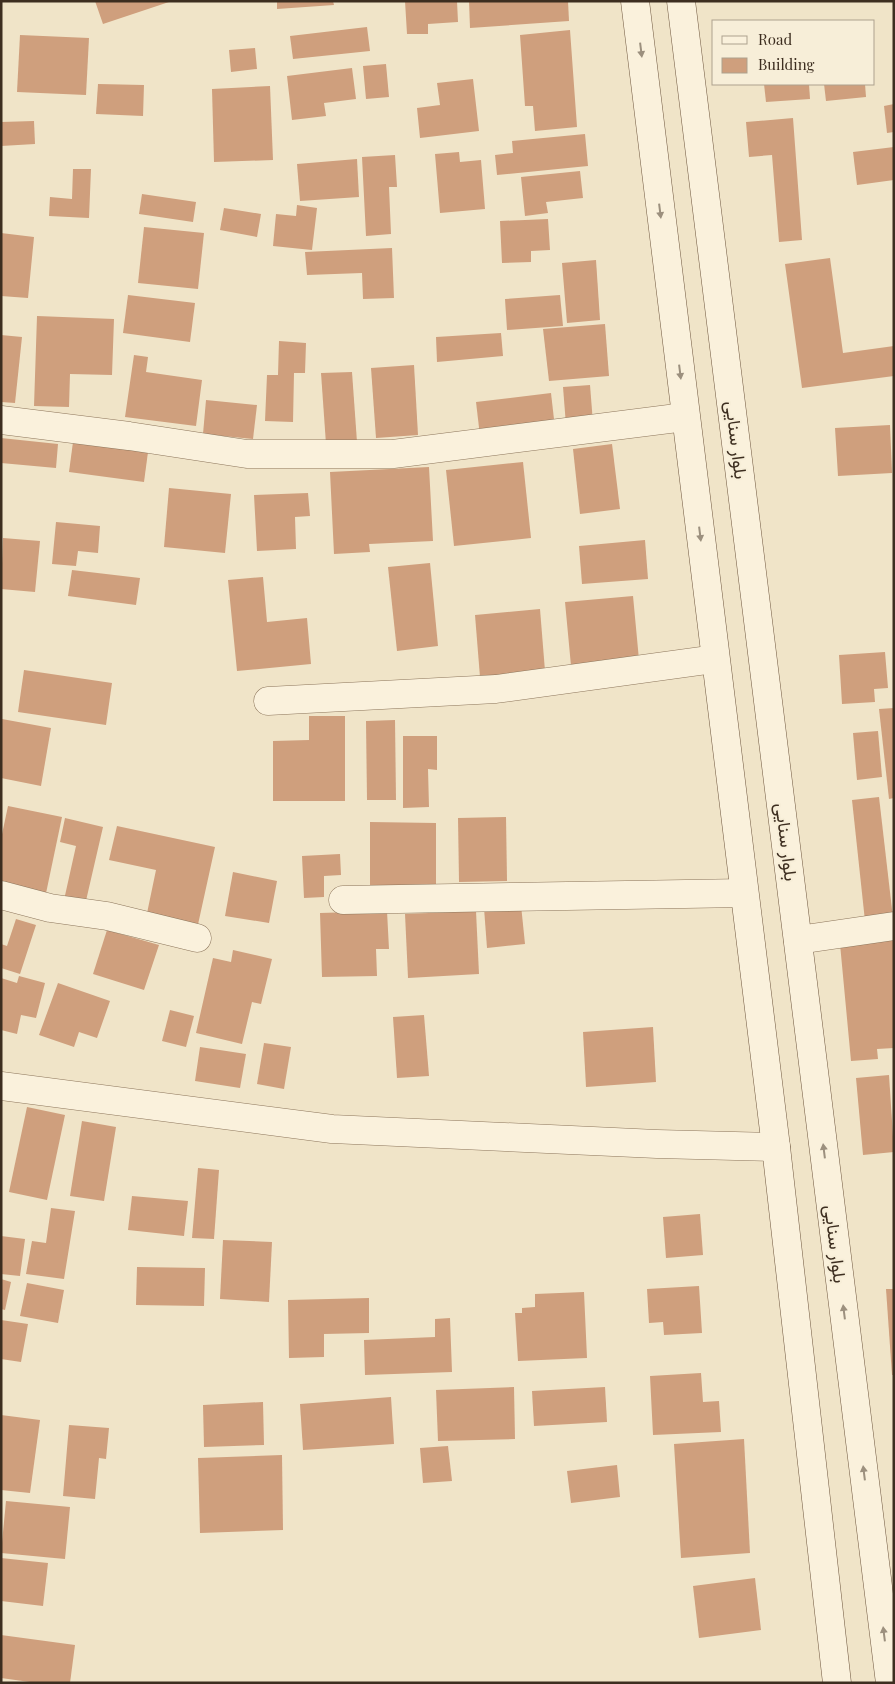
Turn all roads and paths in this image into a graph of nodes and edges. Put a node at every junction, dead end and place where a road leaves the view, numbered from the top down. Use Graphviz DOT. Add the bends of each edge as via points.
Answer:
graph roads {
  1 [pos="635,1"];
  2 [pos="681,1"];
  3 [pos="685,417"];
  4 [pos="1,420"];
  5 [pos="715,659"];
  6 [pos="268,701"];
  7 [pos="744,893"];
  8 [pos="1,895"];
  9 [pos="343,900"];
  10 [pos="894,926"];
  11 [pos="197,938"];
  12 [pos="798,940"];
  13 [pos="1,1086"];
  14 [pos="776,1147"];
  15 [pos="837,1683"];
  16 [pos="890,1683"];
  1 -- 3 [label="main road, one-way"];
  2 -- 12 [label="main road, بلوار سنایی"];
  3 -- 4 [label="main road" via="393,454 247,454"];
  3 -- 5 [label="main road, one-way"];
  5 -- 6 [label="main road" via="496,689"];
  5 -- 7 [label="main road"];
  7 -- 9 [label="main road"];
  7 -- 14 [label="main road"];
  8 -- 11 [label="main road"];
  10 -- 12 [label="main road"];
  16 -- 12 [label="main road, بلوار سنایی, one-way"];
  13 -- 14 [label="main road" via="332,1129"];
  14 -- 15 [label="main road"];
}
